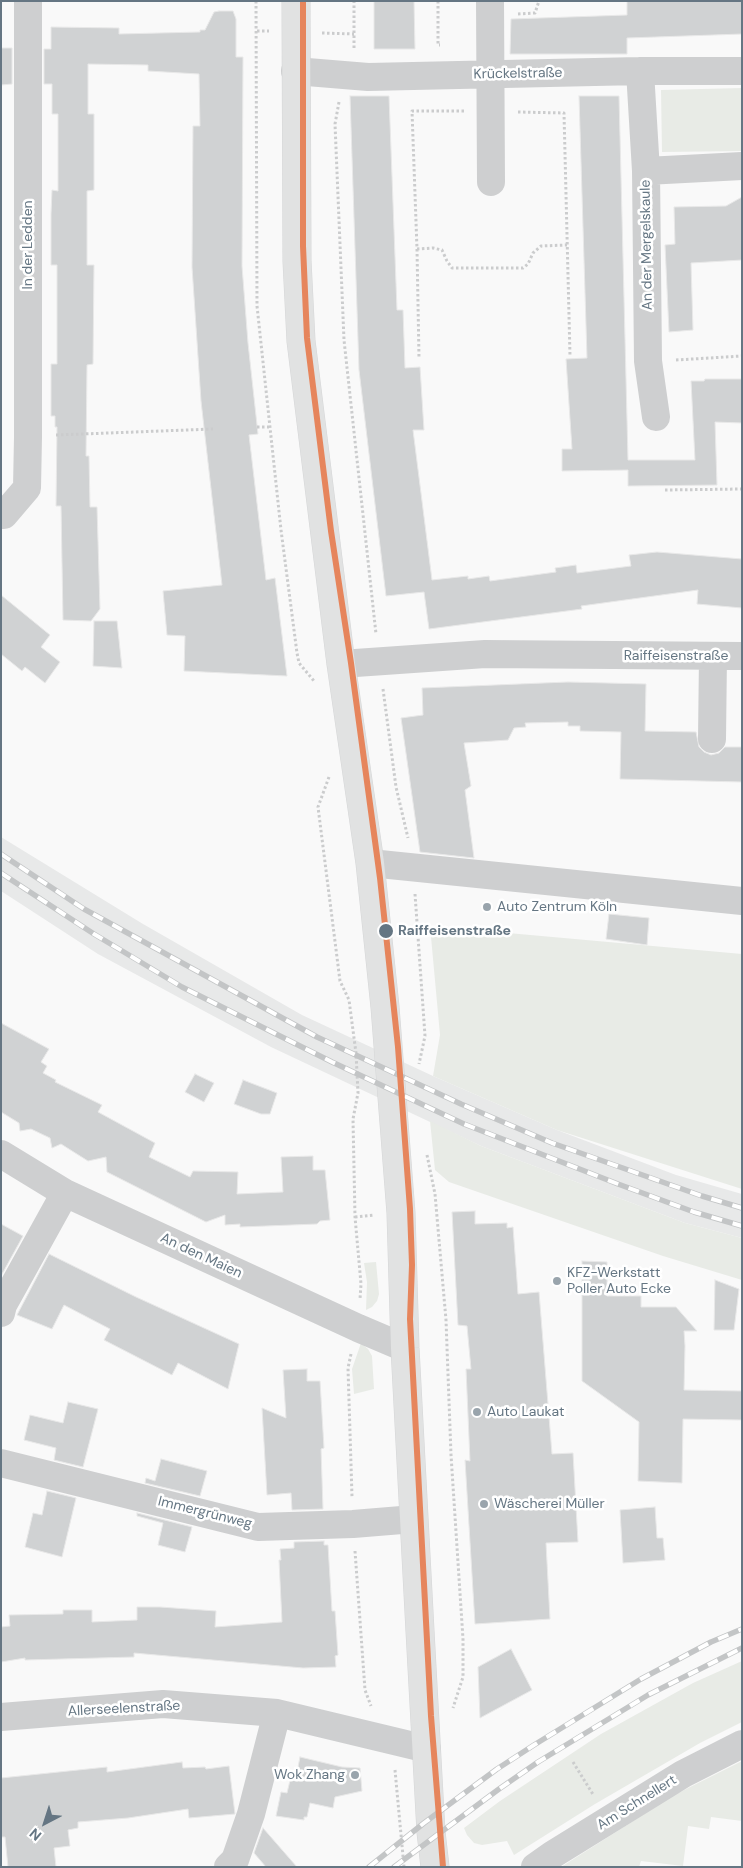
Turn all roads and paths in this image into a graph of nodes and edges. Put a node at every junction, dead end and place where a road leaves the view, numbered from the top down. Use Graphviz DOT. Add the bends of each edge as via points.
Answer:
graph roads {
  1 [pos="28,1"];
  2 [pos="256,1"];
  3 [pos="296,1"];
  4 [pos="354,1"];
  5 [pos="438,1"];
  6 [pos="490,1"];
  7 [pos="446,46"];
  8 [pos="295,71"];
  9 [pos="640,71"];
  10 [pos="742,71"];
  11 [pos="491,74"];
  12 [pos="347,76"];
  13 [pos="491,111"];
  14 [pos="742,166"];
  15 [pos="646,171"];
  16 [pos="492,182"];
  17 [pos="567,245"];
  18 [pos="416,249"];
  19 [pos="570,356"];
  20 [pos="742,356"];
  21 [pos="420,358"];
  22 [pos="648,361"];
  23 [pos="656,417"];
  24 [pos="257,427"];
  25 [pos="269,427"];
  26 [pos="213,429"];
  27 [pos="28,437"];
  28 [pos="742,488"];
  29 [pos="665,490"];
  30 [pos="1,515"];
  31 [pos="713,656"];
  32 [pos="742,656"];
  33 [pos="380,661"];
  34 [pos="341,664"];
  35 [pos="315,681"];
  36 [pos="712,739"];
  37 [pos="329,776"];
  38 [pos="370,863"];
  39 [pos="413,868"];
  40 [pos="742,902"];
  41 [pos="419,1067"];
  42 [pos="426,1152"];
  43 [pos="1,1154"];
  44 [pos="65,1193"];
  45 [pos="359,1305"];
  46 [pos="1,1313"];
  47 [pos="405,1348"];
  48 [pos="352,1352"];
  49 [pos="1,1463"];
  50 [pos="414,1518"];
  51 [pos="353,1524"];
  52 [pos="452,1712"];
  53 [pos="277,1713"];
  54 [pos="1,1717"];
  55 [pos="384,1740"];
  56 [pos="742,1744"];
  57 [pos="427,1750"];
  58 [pos="573,1762"];
  59 [pos="597,1800"];
  60 [pos="228,1867"];
  61 [pos="404,1867"];
  62 [pos="435,1867"];
  63 [pos="535,1867"];
  1 -- 27 [label="street, In der Ledden"];
  2 -- 25 [label="path" via="257,306"];
  3 -- 8 [label="main road"];
  4 -- 12 [label="path" via="353,56"];
  5 -- 7 [label="path" via="438,45"];
  6 -- 11 [label="street"];
  8 -- 12 [label="street, Krückelstraße"];
  8 -- 34 [label="main road" via="300,341"];
  9 -- 10 [label="street, Krückelstraße"];
  9 -- 11 [label="street, Krückelstraße"];
  9 -- 15 [label="street, An der Mergelskaule"];
  11 -- 12 [label="street, Krückelstraße"];
  11 -- 13 [label="street"];
  12 -- 33 [label="path" via="335,124 344,340"];
  13 -- 16 [label="street"];
  13 -- 17 [label="path" via="564,112"];
  13 -- 18 [label="path" via="412,111"];
  14 -- 15 [label="street"];
  15 -- 22 [label="street, An der Mergelskaule"];
  17 -- 18 [label="path" via="541,246 523,268 452,268 442,250"];
  17 -- 19 [label="path"];
  18 -- 21 [label="path"];
  20 -- 22 [label="path"];
  22 -- 23 [label="street, An der Mergelskaule"];
  24 -- 25 [label="path"];
  25 -- 35 [label="path" via="297,653 299,664"];
  26 -- 27 [label="path"];
  27 -- 30 [label="street, In der Ledden" via="26,488"];
  28 -- 29 [label="path"];
  31 -- 32 [label="street, Raiffeisenstraße"];
  31 -- 33 [label="street, Raiffeisenstraße" via="485,654"];
  31 -- 36 [label="street"];
  33 -- 34 [label="street, Raiffeisenstraße"];
  33 -- 39 [label="path" via="396,787"];
  34 -- 38 [label="main road"];
  37 -- 45 [label="path" via="318,807 340,982 349,1000 356,1053 358,1093 353,1119 361,1284"];
  38 -- 39 [label="street"];
  38 -- 47 [label="main road" via="401,1213"];
  39 -- 40 [label="street"];
  39 -- 41 [label="path" via="425,1036"];
  42 -- 52 [label="path" via="435,1194 446,1320 463,1639 463,1677"];
  43 -- 44 [label="street, An den Maien"];
  44 -- 46 [label="street"];
  44 -- 47 [label="street, An den Maien"];
  47 -- 50 [label="main road"];
  48 -- 51 [label="path" via="348,1368"];
  49 -- 51 [label="street, Immergrünweg" via="258,1526"];
  50 -- 51 [label="street, Immergrünweg"];
  50 -- 57 [label="main road"];
  51 -- 55 [label="path" via="365,1690"];
  53 -- 54 [label="street, Allerseelenstraße" via="163,1704"];
  53 -- 55 [label="street, Allerseelenstraße"];
  53 -- 60 [label="street" via="251,1814 235,1860"];
  55 -- 57 [label="street, Allerseelenstraße"];
  55 -- 61 [label="path" via="395,1771"];
  56 -- 63 [label="street, Am Schnellert" via="683,1774"];
  57 -- 62 [label="main road"];
  58 -- 59 [label="path"];
}
